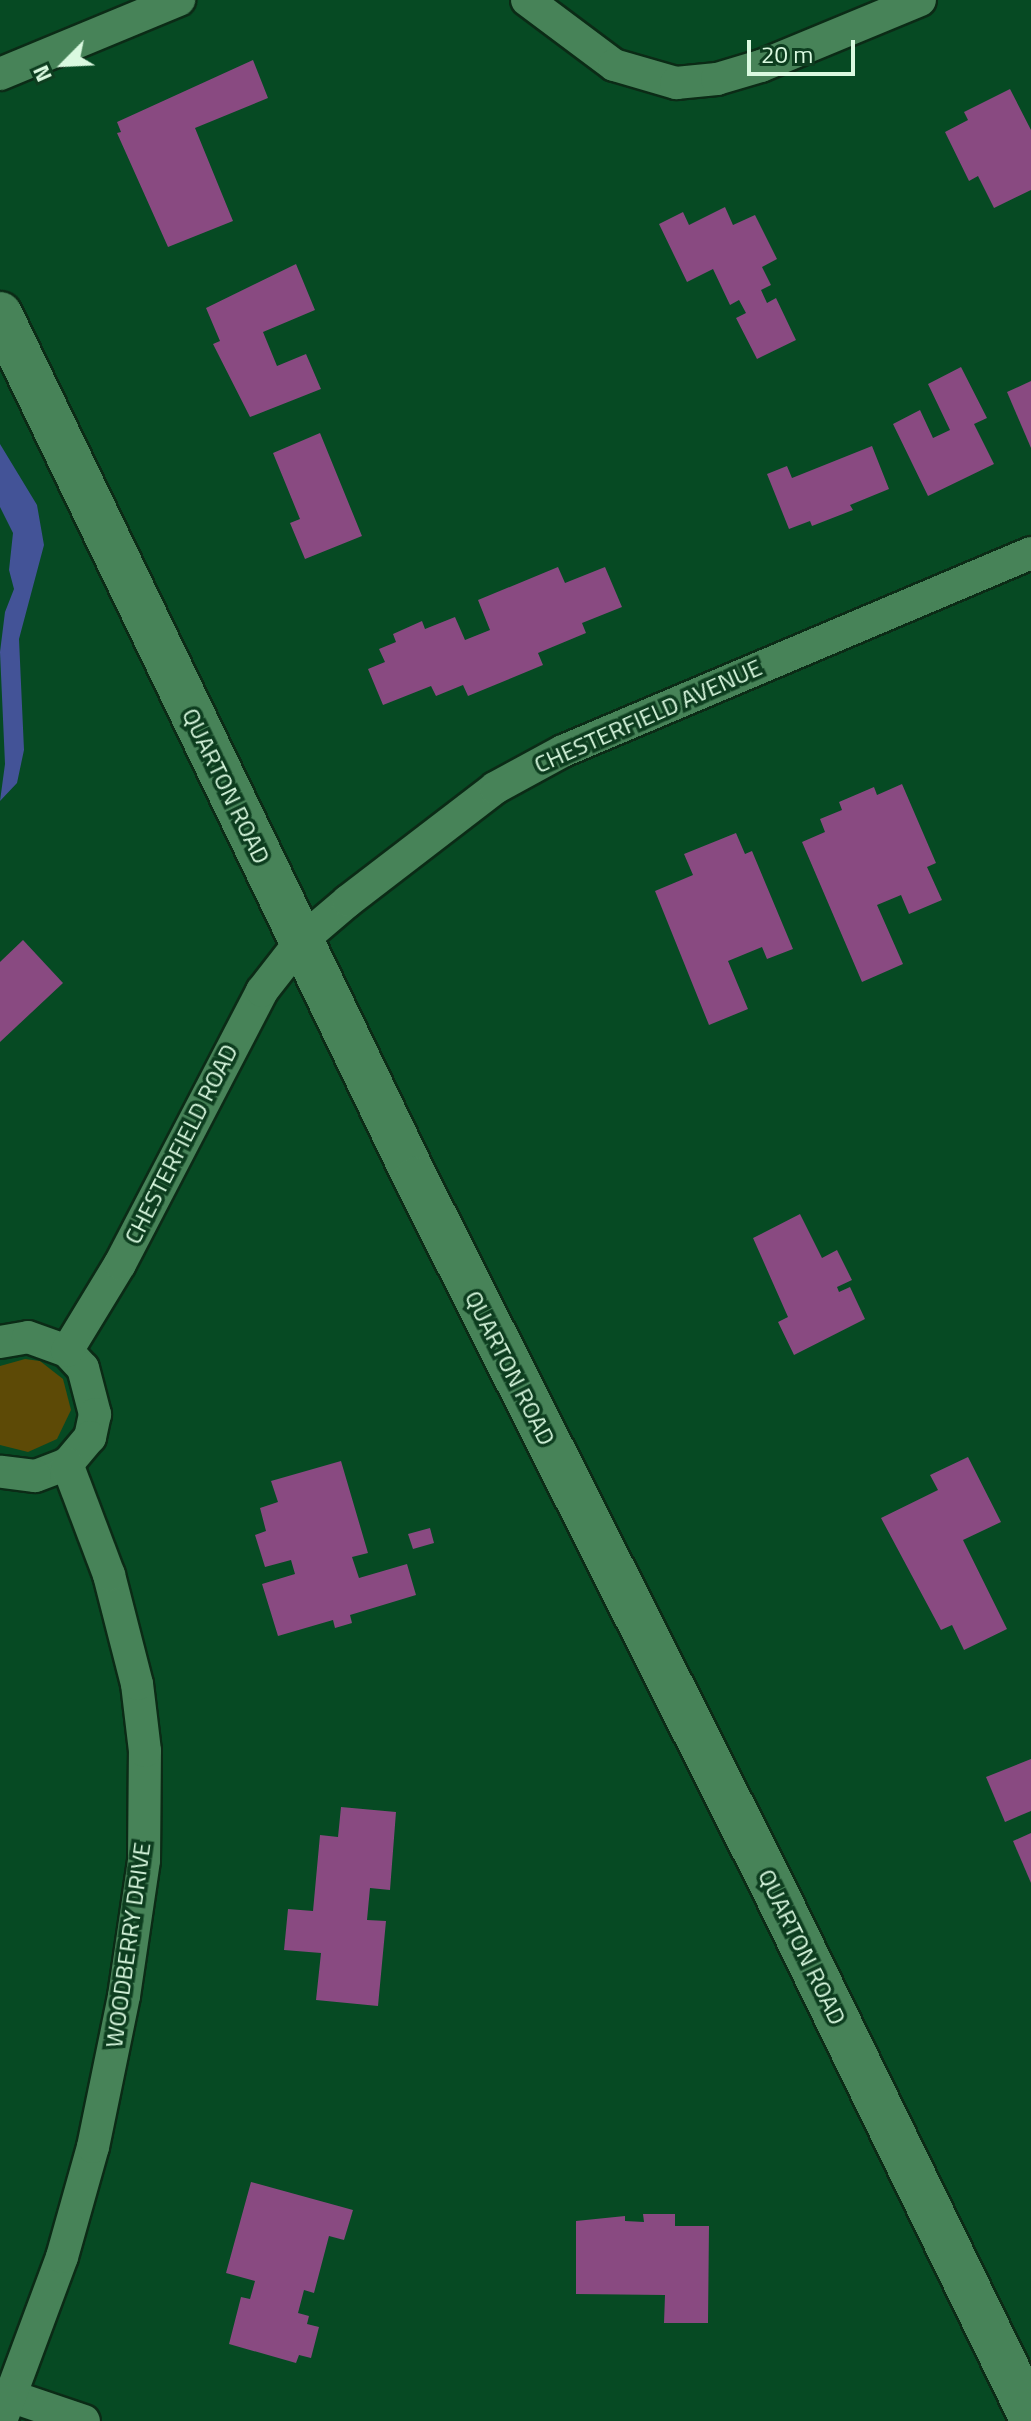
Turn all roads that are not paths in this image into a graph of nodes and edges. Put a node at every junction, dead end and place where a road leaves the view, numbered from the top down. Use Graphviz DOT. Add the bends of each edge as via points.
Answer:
graph roads {
  1 [pos="179,0"];
  2 [pos="527,0"];
  3 [pos="920,0"];
  4 [pos="0,74"];
  5 [pos="0,314"];
  6 [pos="1031,553"];
  7 [pos="301,941"];
  8 [pos="0,1342"];
  9 [pos="67,1351"];
  10 [pos="67,1464"];
  11 [pos="0,1472"];
  12 [pos="5,2408"];
  13 [pos="1031,2417"];
  14 [pos="84,2421"];
  1 -- 4 [label="street"];
  2 -- 3 [label="street" via="614,65 676,83 717,79 761,66"];
  5 -- 7 [label="street, QUARTON ROAD"];
  6 -- 7 [label="street, CHESTERFIELD AVENUE" via="550,758 438,828"];
  7 -- 9 [label="street, CHESTERFIELD ROAD" via="233,1040 120,1264"];
  7 -- 13 [label="street, QUARTON ROAD"];
  8 -- 9 [label="street" via="28,1337"];
  9 -- 10 [label="street" via="83,1368 95,1414 90,1437"];
  10 -- 11 [label="street" via="35,1476"];
  10 -- 12 [label="street, WOODBERRY DRIVE" via="109,1575 137,1684 145,1751 144,1860 124,1996 93,2147 62,2257"];
  12 -- 14 [label="street"];
}
